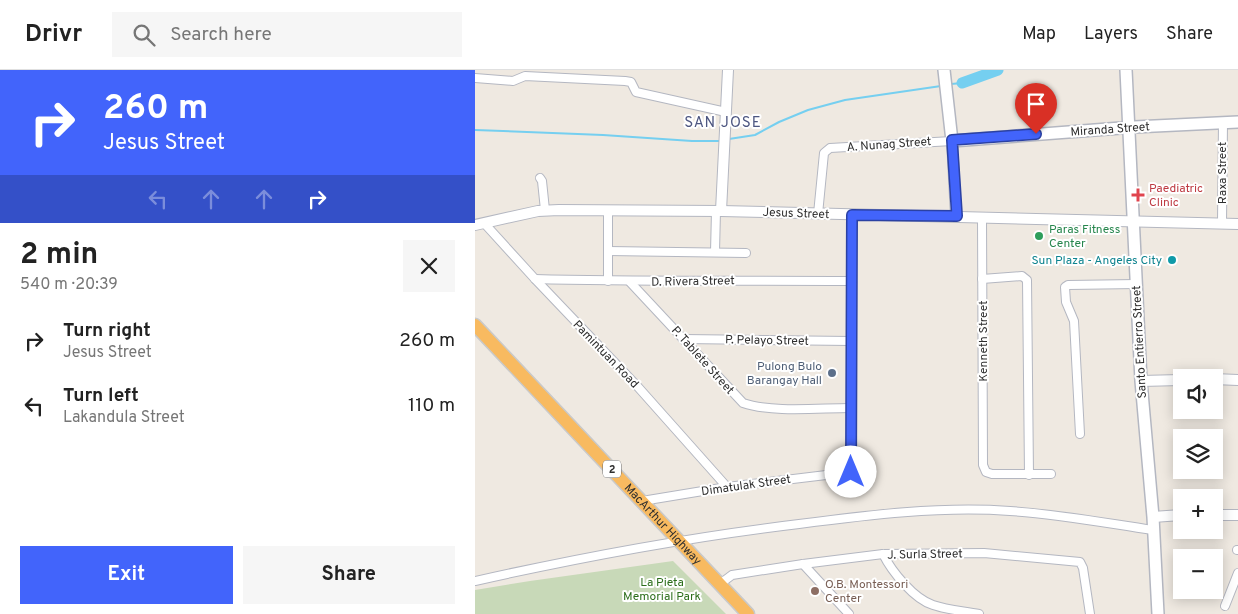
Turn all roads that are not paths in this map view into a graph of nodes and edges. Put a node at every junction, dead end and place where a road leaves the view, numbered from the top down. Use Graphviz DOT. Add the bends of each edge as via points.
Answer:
graph roads {
  1 [pos="728,70"];
  2 [pos="526,73"];
  3 [pos="944,74"];
  4 [pos="1126,74"];
  5 [pos="475,78"];
  6 [pos="726,112"];
  7 [pos="1223,122"];
  8 [pos="1238,122"];
  9 [pos="1128,128"];
  10 [pos="952,140"];
  11 [pos="540,178"];
  12 [pos="545,210"];
  13 [pos="608,210"];
  14 [pos="718,211"];
  15 [pos="818,214"];
  16 [pos="852,215"];
  17 [pos="957,216"];
  18 [pos="982,217"];
  19 [pos="1132,222"];
  20 [pos="479,224"];
  21 [pos="1222,224"];
  22 [pos="1238,224"];
  23 [pos="608,251"];
  24 [pos="715,252"];
  25 [pos="747,253"];
  26 [pos="535,279"];
  27 [pos="982,279"];
  28 [pos="608,281"];
  29 [pos="851,281"];
  30 [pos="630,282"];
  31 [pos="1137,284"];
  32 [pos="475,325"];
  33 [pos="683,339"];
  34 [pos="851,341"];
  35 [pos="1223,379"];
  36 [pos="1173,380"];
  37 [pos="1238,380"];
  38 [pos="1141,381"];
  39 [pos="851,408"];
  40 [pos="1080,434"];
  41 [pos="1051,474"];
  42 [pos="1029,475"];
  43 [pos="727,487"];
  44 [pos="642,501"];
  45 [pos="1223,514"];
  46 [pos="1238,515"];
  47 [pos="1173,516"];
  48 [pos="1153,517"];
  49 [pos="1153,530"];
  50 [pos="679,540"];
  51 [pos="883,554"];
  52 [pos="803,564"];
  53 [pos="1238,573"];
  54 [pos="475,581"];
  55 [pos="720,584"];
  56 [pos="1225,606"];
  57 [pos="748,614"];
  58 [pos="849,614"];
  59 [pos="979,614"];
  60 [pos="1090,614"];
  61 [pos="1158,614"];
  1 -- 6 [label="street"];
  2 -- 5 [label="street" via="513,81"];
  2 -- 6 [label="street" via="631,82 636,92"];
  3 -- 10 [label="main road"];
  4 -- 9 [label="main road, Santo Entierro Street"];
  6 -- 14 [label="street"];
  7 -- 8 [label="main road, Miranda Street"];
  7 -- 9 [label="main road, Miranda Street"];
  7 -- 21 [label="street, Raxa Street"];
  9 -- 10 [label="main road, Miranda Street"];
  9 -- 19 [label="main road, Santo Entierro Street"];
  10 -- 15 [label="street, A. Nunag Street" via="826,150"];
  10 -- 17 [label="street"];
  11 -- 12 [label="street"];
  12 -- 13 [label="street, Jesus Street"];
  12 -- 20 [label="street, Jesus Street"];
  13 -- 14 [label="street, Jesus Street"];
  13 -- 23 [label="street"];
  14 -- 15 [label="street, Jesus Street"];
  14 -- 24 [label="street"];
  15 -- 16 [label="street, Jesus Street"];
  16 -- 17 [label="street, Jesus Street"];
  16 -- 29 [label="street"];
  17 -- 18 [label="street, Jesus Street"];
  18 -- 19 [label="street, Jesus Street"];
  18 -- 27 [label="street, Kenneth Street"];
  19 -- 21 [label="street, Jesus Street"];
  19 -- 31 [label="main road, Santo Entierro Street"];
  20 -- 26 [label="street, Pamintuan Road"];
  21 -- 22 [label="street, Jesus Street"];
  23 -- 24 [label="street"];
  23 -- 28 [label="street"];
  24 -- 25 [label="street"];
  26 -- 28 [label="street, D. Rivera Street"];
  26 -- 43 [label="street, Pamintuan Road"];
  27 -- 42 [label="street, Kenneth Street" via="983,465 989,473"];
  27 -- 42 [label="street" via="1022,276 1027,280"];
  28 -- 30 [label="street, D. Rivera Street"];
  29 -- 30 [label="street, D. Rivera Street"];
  29 -- 34 [label="street"];
  30 -- 33 [label="street, P. Tablete Street"];
  31 -- 38 [label="main road, Santo Entierro Street"];
  31 -- 40 [label="street" via="1065,287 1066,302 1074,321"];
  32 -- 44 [label="highway, MacArthur Highway / 2"];
  33 -- 34 [label="street, P. Pelayo Street"];
  33 -- 39 [label="street, P. Tablete Street" via="743,403 774,408"];
  34 -- 39 [label="street"];
  35 -- 37 [label="street"];
  36 -- 38 [label="street"];
  38 -- 48 [label="main road, Santo Entierro Street"];
  39 -- 43 [label="street, Dimatulak Street" via="851,472"];
  41 -- 42 [label="street"];
  43 -- 44 [label="street, Dimatulak Street"];
  44 -- 50 [label="highway, MacArthur Highway / 2"];
  45 -- 46 [label="street"];
  47 -- 48 [label="street"];
  48 -- 49 [label="main road, Santo Entierro Street"];
  49 -- 50 [label="street" via="1010,511 944,510 855,517"];
  49 -- 61 [label="main road, Santo Entierro Street"];
  50 -- 54 [label="street"];
  50 -- 55 [label="highway, MacArthur Highway / 2"];
  51 -- 52 [label="street, J. Surla Street"];
  51 -- 59 [label="street" via="889,567 921,599 933,605"];
  51 -- 60 [label="street, J. Surla Street" via="984,553 1077,561 1083,566"];
  52 -- 55 [label="street, J. Surla Street" via="732,575"];
  52 -- 58 [label="street"];
  53 -- 56 [label="street"];
  55 -- 57 [label="highway, MacArthur Highway / 2"];
}
